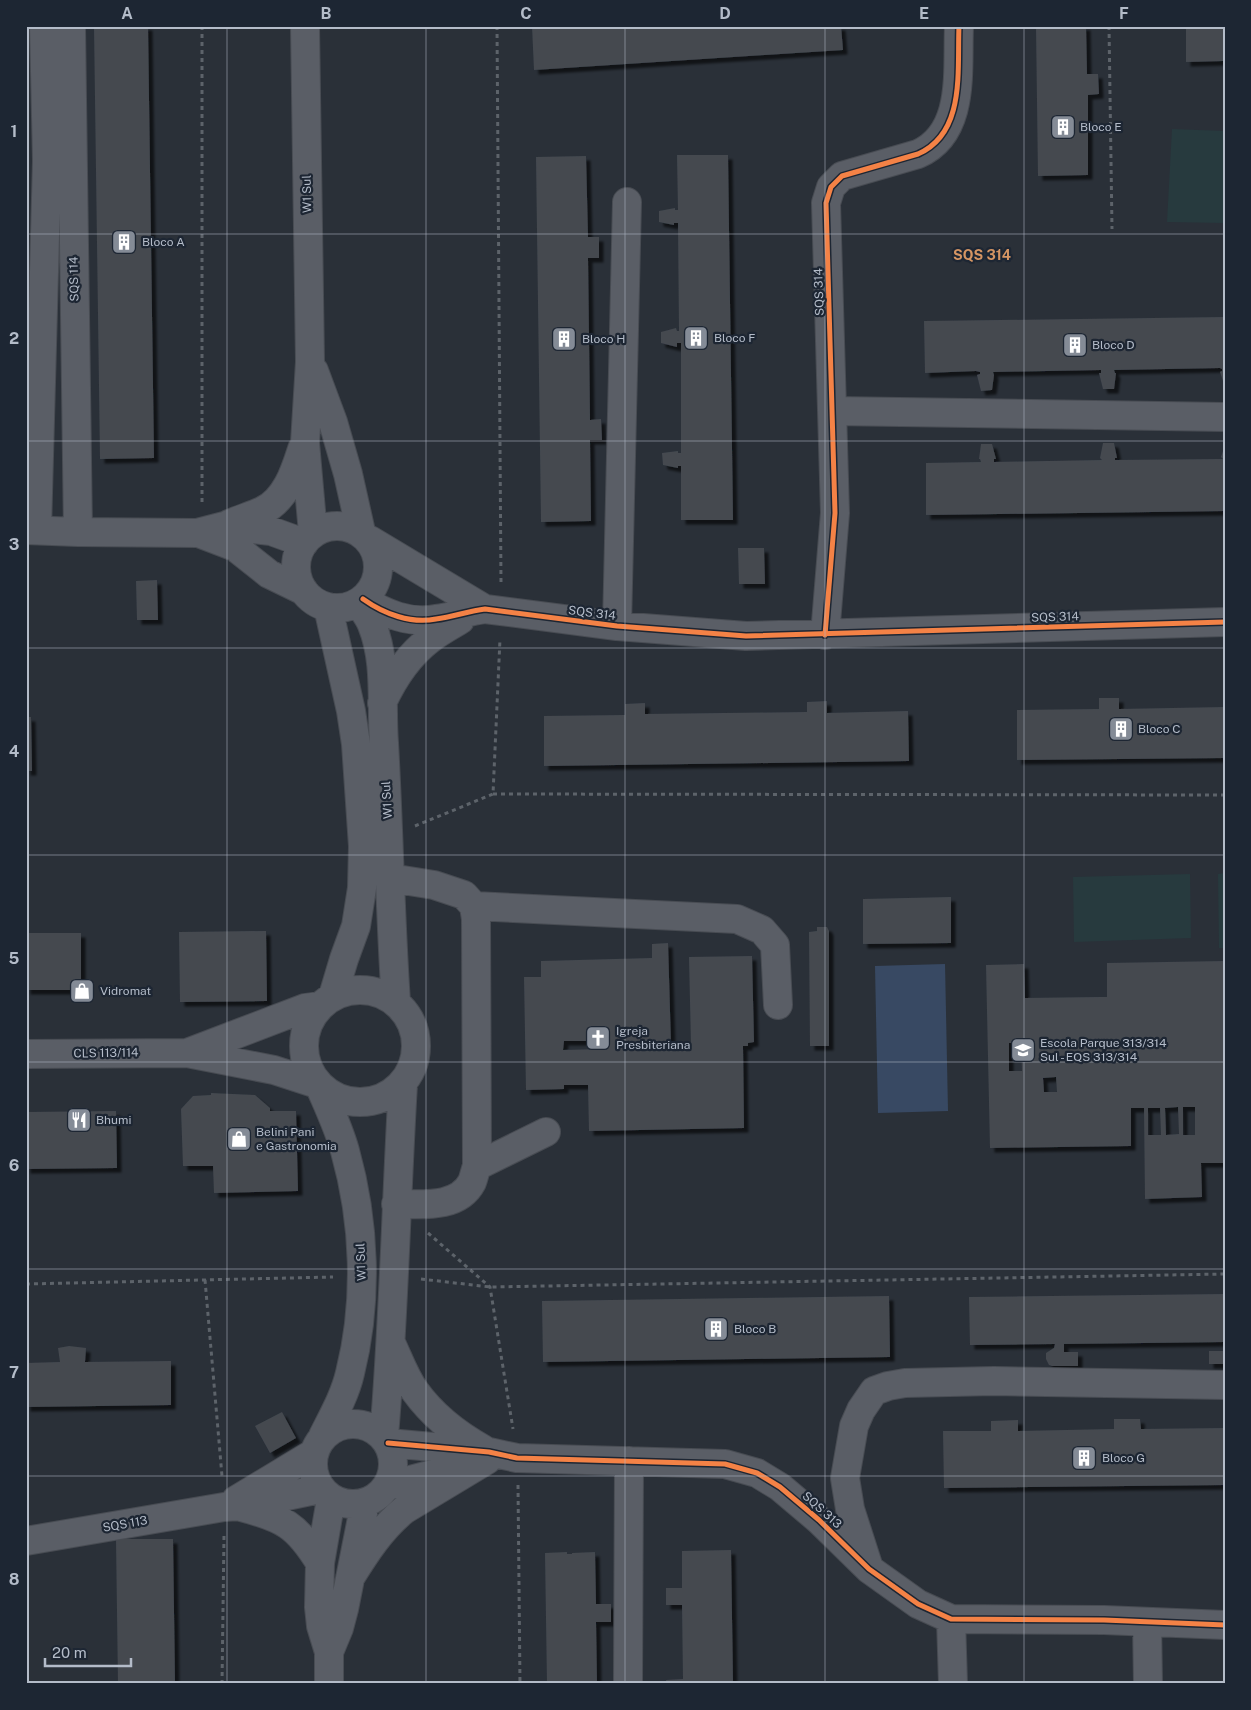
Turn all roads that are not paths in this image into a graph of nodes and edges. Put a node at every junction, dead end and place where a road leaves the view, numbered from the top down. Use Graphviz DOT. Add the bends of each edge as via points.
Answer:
graph roads {
  1 [pos="44,26"];
  2 [pos="71,26"];
  3 [pos="305,26"];
  4 [pos="959,26"];
  5 [pos="627,202"];
  6 [pos="310,362"];
  7 [pos="833,411"];
  8 [pos="1225,418"];
  9 [pos="304,443"];
  10 [pos="31,530"];
  11 [pos="208,530"];
  12 [pos="78,532"];
  13 [pos="366,536"];
  14 [pos="308,538"];
  15 [pos="304,592"];
  16 [pos="361,601"];
  17 [pos="328,607"];
  18 [pos="487,610"];
  19 [pos="1225,622"];
  20 [pos="617,626"];
  21 [pos="825,635"];
  22 [pos="382,702"];
  23 [pos="390,878"];
  24 [pos="474,906"];
  25 [pos="327,1001"];
  26 [pos="396,1002"];
  27 [pos="778,1005"];
  28 [pos="187,1053"];
  29 [pos="26,1054"];
  30 [pos="403,1084"];
  31 [pos="319,1086"];
  32 [pos="546,1132"];
  33 [pos="476,1166"];
  34 [pos="396,1204"];
  35 [pos="392,1344"];
  36 [pos="1225,1385"];
  37 [pos="386,1440"];
  38 [pos="319,1444"];
  39 [pos="494,1456"];
  40 [pos="629,1461"];
  41 [pos="387,1486"];
  42 [pos="326,1494"];
  43 [pos="365,1503"];
  44 [pos="232,1507"];
  45 [pos="26,1541"];
  46 [pos="320,1563"];
  47 [pos="869,1569"];
  48 [pos="350,1578"];
  49 [pos="951,1619"];
  50 [pos="1147,1622"];
  51 [pos="1225,1625"];
  52 [pos="329,1652"];
  53 [pos="330,1684"];
  54 [pos="628,1684"];
  55 [pos="953,1684"];
  56 [pos="1148,1684"];
  1 -- 10 [label="street" via="47,161"];
  2 -- 12 [label="street, SQS 114"];
  3 -- 6 [label="street, W1 Sul"];
  4 -- 7 [label="street, SQS 314" via="956,100 952,118 938,141 918,154 842,176 827,194"];
  5 -- 20 [label="street, SQS 314"];
  6 -- 9 [label="street, W1 Sul"];
  6 -- 13 [label="street, W1 Sul" via="333,422"];
  7 -- 8 [label="street"];
  7 -- 21 [label="street, SQS 314" via="835,513"];
  9 -- 11 [label="street" via="293,477 280,497 264,510"];
  9 -- 14 [label="street, W1 Sul"];
  10 -- 12 [label="street"];
  11 -- 12 [label="street"];
  11 -- 14 [label="street" via="271,531"];
  11 -- 15 [label="street" via="269,574"];
  13 -- 14 [label="street" via="350,527 337,525 324,527"];
  13 -- 16 [label="street" via="376,551 378,577 372,590"];
  13 -- 18 [label="street, SQS 314"];
  14 -- 15 [label="street" via="298,554 296,567"];
  15 -- 17 [label="street" via="318,604"];
  16 -- 17 [label="street" via="349,607"];
  16 -- 18 [label="street, SQS 314" via="390,614 422,620"];
  16 -- 22 [label="street, W1 Sul" via="378,647"];
  17 -- 25 [label="street" via="356,744 363,846 362,888 356,926"];
  18 -- 20 [label="street, SQS 314"];
  18 -- 22 [label="street" via="430,638 390,685"];
  19 -- 21 [label="street, SQS 314"];
  20 -- 21 [label="street, SQS 314" via="746,636"];
  22 -- 23 [label="street, W1 Sul"];
  23 -- 24 [label="street" via="434,885 464,895"];
  23 -- 26 [label="street, W1 Sul"];
  24 -- 27 [label="street" via="737,920 762,930 775,945"];
  24 -- 33 [label="street"];
  25 -- 26 [label="street" via="354,990 376,992"];
  25 -- 28 [label="street, CLS 113/114"];
  25 -- 31 [label="street" via="306,1030 304,1059"];
  26 -- 30 [label="street" via="410,1019 417,1041 414,1064"];
  28 -- 29 [label="street, CLS 113/114"];
  28 -- 31 [label="street, CLS 113/114" via="274,1070"];
  30 -- 31 [label="street" via="384,1098 362,1103 340,1100"];
  30 -- 34 [label="street"];
  31 -- 38 [label="street, W1 Sul" via="345,1150 358,1205 363,1276 350,1374"];
  32 -- 33 [label="street"];
  33 -- 34 [label="street" via="472,1183 460,1196 441,1204"];
  34 -- 35 [label="street"];
  35 -- 37 [label="street"];
  35 -- 39 [label="street" via="414,1390 443,1422"];
  36 -- 47 [label="street, SQS 313" via="994,1381 905,1383 874,1391 860,1410 854,1426 845,1478 850,1509"];
  37 -- 38 [label="street" via="365,1425 343,1424"];
  37 -- 39 [label="street, SQS 313"];
  37 -- 41 [label="street" via="394,1465"];
  38 -- 42 [label="street" via="313,1471"];
  38 -- 44 [label="street, SQS 113"];
  39 -- 40 [label="street, SQS 313"];
  39 -- 41 [label="street, SQS 313"];
  39 -- 48 [label="street" via="392,1520 370,1545"];
  40 -- 47 [label="street, SQS 313" via="725,1464 758,1473 799,1503"];
  40 -- 54 [label="street"];
  41 -- 43 [label="street" via="378,1497"];
  42 -- 43 [label="street" via="349,1505"];
  42 -- 44 [label="street, SQS 113"];
  42 -- 46 [label="street"];
  43 -- 48 [label="street"];
  44 -- 45 [label="street, SQS 113"];
  44 -- 46 [label="street" via="284,1522 299,1533"];
  46 -- 52 [label="street" via="319,1607"];
  47 -- 49 [label="street, SQS 313" via="918,1604"];
  48 -- 52 [label="street" via="339,1628"];
  49 -- 50 [label="street, SQS 313"];
  49 -- 55 [label="street"];
  50 -- 51 [label="street, SQS 313"];
  50 -- 56 [label="street"];
  52 -- 53 [label="street"];
}
